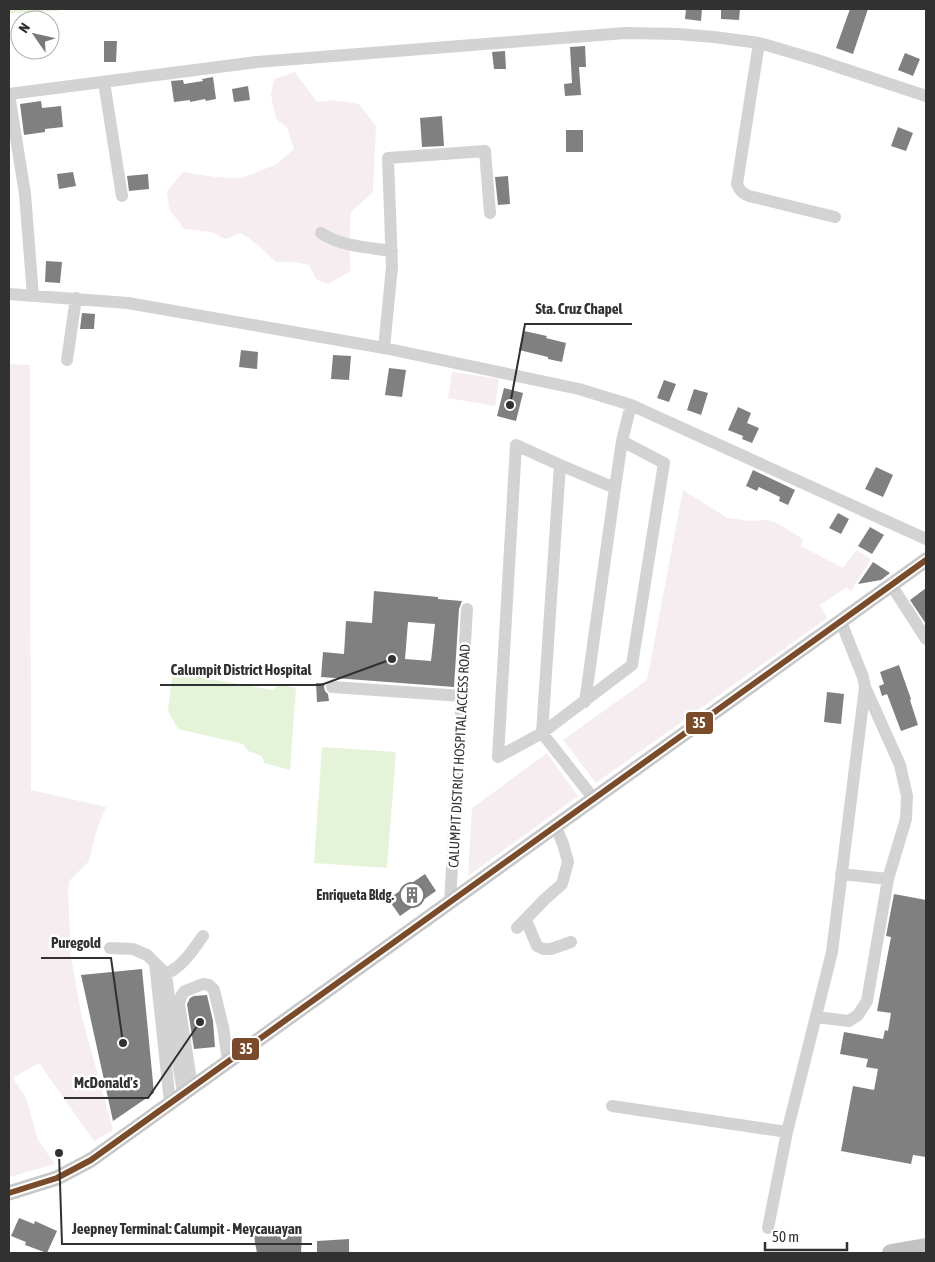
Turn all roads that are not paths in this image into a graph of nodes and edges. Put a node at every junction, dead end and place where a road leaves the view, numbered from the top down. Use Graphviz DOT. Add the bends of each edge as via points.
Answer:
graph roads {
  1 [pos="759,42"];
  2 [pos="104,82"];
  3 [pos="9,94"];
  4 [pos="926,96"];
  5 [pos="122,196"];
  6 [pos="490,212"];
  7 [pos="834,217"];
  8 [pos="321,233"];
  9 [pos="392,251"];
  10 [pos="9,294"];
  11 [pos="33,296"];
  12 [pos="76,298"];
  13 [pos="384,348"];
  14 [pos="67,360"];
  15 [pos="631,405"];
  16 [pos="622,441"];
  17 [pos="560,465"];
  18 [pos="614,488"];
  19 [pos="926,539"];
  20 [pos="926,560"];
  21 [pos="892,586"];
  22 [pos="467,609"];
  23 [pos="842,622"];
  24 [pos="926,639"];
  25 [pos="332,687"];
  26 [pos="865,687"];
  27 [pos="462,696"];
  28 [pos="585,702"];
  29 [pos="542,733"];
  30 [pos="594,800"];
  31 [pos="556,827"];
  32 [pos="841,874"];
  33 [pos="888,880"];
  34 [pos="450,902"];
  35 [pos="203,936"];
  36 [pos="571,942"];
  37 [pos="110,948"];
  38 [pos="155,963"];
  39 [pos="166,974"];
  40 [pos="816,1017"];
  41 [pos="228,1060"];
  42 [pos="187,1090"];
  43 [pos="170,1102"];
  44 [pos="612,1106"];
  45 [pos="787,1132"];
  46 [pos="9,1193"];
  47 [pos="768,1228"];
  48 [pos="926,1247"];
  49 [pos="891,1253"];
  1 -- 2 [label="street" via="678,34 625,33 257,62"];
  1 -- 4 [label="street"];
  1 -- 7 [label="street" via="737,184 739,190 743,194"];
  2 -- 3 [label="street"];
  2 -- 5 [label="street"];
  3 -- 11 [label="street" via="25,194"];
  6 -- 9 [label="street" via="485,151 388,158"];
  8 -- 9 [label="street" via="344,244"];
  9 -- 13 [label="street"];
  10 -- 11 [label="street"];
  11 -- 12 [label="street"];
  12 -- 13 [label="street" via="128,303"];
  12 -- 14 [label="street"];
  13 -- 15 [label="street" via="579,389"];
  15 -- 16 [label="street"];
  15 -- 19 [label="street"];
  16 -- 18 [label="street"];
  16 -- 28 [label="street" via="664,463 632,665"];
  17 -- 18 [label="street"];
  17 -- 29 [label="street"];
  17 -- 29 [label="street" via="516,445 498,757"];
  18 -- 28 [label="street"];
  20 -- 21 [label="main road"];
  21 -- 23 [label="main road"];
  21 -- 24 [label="street"];
  22 -- 27 [label="street, CALUMPIT DISTRICT HOSPITAL ACCESS ROAD"];
  23 -- 26 [label="street"];
  23 -- 30 [label="main road"];
  25 -- 27 [label="street"];
  26 -- 32 [label="street"];
  26 -- 33 [label="street" via="900,765 907,796 906,819"];
  27 -- 34 [label="street, CALUMPIT DISTRICT HOSPITAL ACCESS ROAD"];
  28 -- 29 [label="street"];
  29 -- 30 [label="street"];
  30 -- 31 [label="main road"];
  31 -- 34 [label="main road"];
  31 -- 36 [label="street" via="568,862 562,884 522,924 537,946 543,949"];
  32 -- 33 [label="street"];
  32 -- 40 [label="street" via="832,952"];
  33 -- 40 [label="street" via="867,1000 858,1015 849,1021"];
  34 -- 41 [label="main road"];
  35 -- 39 [label="street" via="184,962"];
  37 -- 38 [label="street" via="133,948"];
  38 -- 39 [label="street"];
  38 -- 43 [label="street"];
  39 -- 42 [label="street" via="173,1030"];
  40 -- 45 [label="street"];
  41 -- 42 [label="main road"];
  41 -- 42 [label="street" via="214,990 203,984 185,992 179,1004"];
  42 -- 43 [label="main road"];
  43 -- 46 [label="main road" via="91,1160 57,1178"];
  44 -- 45 [label="street"];
  45 -- 47 [label="street"];
  48 -- 49 [label="highway"];
}
